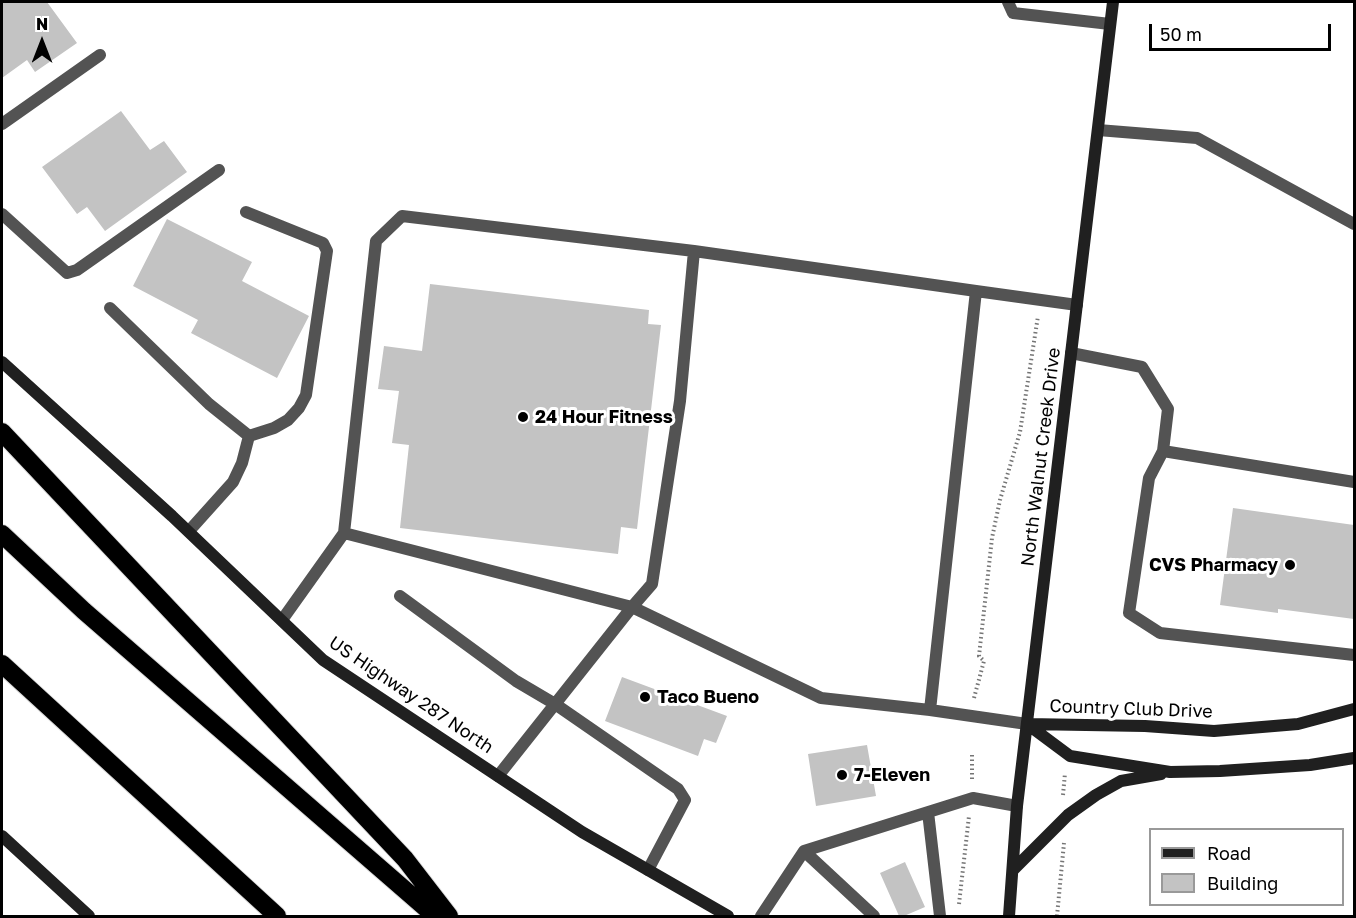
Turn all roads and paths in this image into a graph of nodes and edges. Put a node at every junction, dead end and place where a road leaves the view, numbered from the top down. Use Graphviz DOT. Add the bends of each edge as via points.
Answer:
graph roads {
  1 [pos="1008,2"];
  2 [pos="1113,2"];
  3 [pos="1110,24"];
  4 [pos="100,55"];
  5 [pos="2,124"];
  6 [pos="1098,130"];
  7 [pos="219,170"];
  8 [pos="246,212"];
  9 [pos="2,214"];
  10 [pos="1354,224"];
  11 [pos="694,251"];
  12 [pos="976,291"];
  13 [pos="1040,300"];
  14 [pos="1077,305"];
  15 [pos="110,308"];
  16 [pos="1071,352"];
  17 [pos="2,362"];
  18 [pos="2,432"];
  19 [pos="249,436"];
  20 [pos="1163,451"];
  21 [pos="1354,482"];
  22 [pos="189,531"];
  23 [pos="344,533"];
  24 [pos="2,534"];
  25 [pos="399,596"];
  26 [pos="632,607"];
  27 [pos="282,620"];
  28 [pos="1354,656"];
  29 [pos="2,664"];
  30 [pos="973,701"];
  31 [pos="555,704"];
  32 [pos="930,710"];
  33 [pos="1354,710"];
  34 [pos="1027,724"];
  35 [pos="972,755"];
  36 [pos="1354,758"];
  37 [pos="1066,765"];
  38 [pos="1170,772"];
  39 [pos="498,776"];
  40 [pos="973,798"];
  41 [pos="1063,802"];
  42 [pos="1017,806"];
  43 [pos="928,812"];
  44 [pos="2,836"];
  45 [pos="1064,841"];
  46 [pos="804,851"];
  47 [pos="648,870"];
  48 [pos="1013,870"];
  49 [pos="958,906"];
  50 [pos="89,916"];
  51 [pos="278,916"];
  52 [pos="435,916"];
  53 [pos="449,916"];
  54 [pos="728,916"];
  55 [pos="761,916"];
  56 [pos="874,916"];
  57 [pos="940,916"];
  58 [pos="1008,916"];
  59 [pos="1057,916"];
  1 -- 3 [label="lane" via="1013,14"];
  2 -- 3 [label="main road, North Walnut Creek Drive"];
  3 -- 6 [label="main road, North Walnut Creek Drive"];
  4 -- 5 [label="lane"];
  6 -- 10 [label="lane" via="1197,138"];
  6 -- 14 [label="main road, North Walnut Creek Drive"];
  7 -- 9 [label="lane" via="77,270 67,273"];
  8 -- 19 [label="lane" via="323,243 327,251 306,395 288,420"];
  11 -- 12 [label="lane"];
  11 -- 23 [label="lane" via="402,216 376,241"];
  11 -- 26 [label="lane" via="680,402 652,584"];
  12 -- 13 [label="lane"];
  12 -- 32 [label="lane"];
  13 -- 14 [label="lane"];
  13 -- 30 [label="path" via="1020,432 992,538 979,656 984,661"];
  14 -- 16 [label="main road, North Walnut Creek Drive"];
  15 -- 19 [label="lane" via="209,404"];
  16 -- 20 [label="lane" via="1142,367 1168,409"];
  16 -- 34 [label="main road, North Walnut Creek Drive"];
  17 -- 22 [label="main road, US Highway 287 North"];
  18 -- 53 [label="highway" via="405,859"];
  19 -- 22 [label="lane" via="233,482"];
  20 -- 21 [label="lane"];
  20 -- 28 [label="lane" via="1149,478 1129,613 1161,633"];
  22 -- 27 [label="main road, US Highway 287 North"];
  23 -- 26 [label="lane"];
  23 -- 27 [label="lane"];
  24 -- 52 [label="highway" via="84,611"];
  25 -- 31 [label="lane" via="516,681"];
  26 -- 31 [label="lane"];
  26 -- 32 [label="lane" via="821,698"];
  27 -- 39 [label="main road, US Highway 287 North" via="323,660"];
  29 -- 51 [label="highway"];
  31 -- 39 [label="lane"];
  31 -- 47 [label="lane" via="678,789 685,800"];
  32 -- 34 [label="lane"];
  33 -- 34 [label="main road, Country Club Drive" via="1298,724 1214,730"];
  34 -- 38 [label="main road, Country Club Drive" via="1070,756"];
  34 -- 42 [label="main road, North Walnut Creek Drive"];
  35 -- 40 [label="path"];
  36 -- 38 [label="main road, Country Club Drive" via="1310,765"];
  37 -- 41 [label="path"];
  38 -- 48 [label="main road" via="1121,781 1096,795 1068,815"];
  39 -- 47 [label="main road, US Highway 287 North"];
  40 -- 42 [label="lane"];
  40 -- 43 [label="lane"];
  40 -- 49 [label="path"];
  42 -- 48 [label="main road, North Walnut Creek Drive"];
  43 -- 46 [label="lane"];
  43 -- 57 [label="lane"];
  44 -- 50 [label="main road"];
  45 -- 59 [label="path"];
  46 -- 55 [label="lane"];
  46 -- 56 [label="lane"];
  47 -- 54 [label="main road, US Highway 287 North"];
  48 -- 58 [label="main road, North Walnut Creek Drive"];
}
